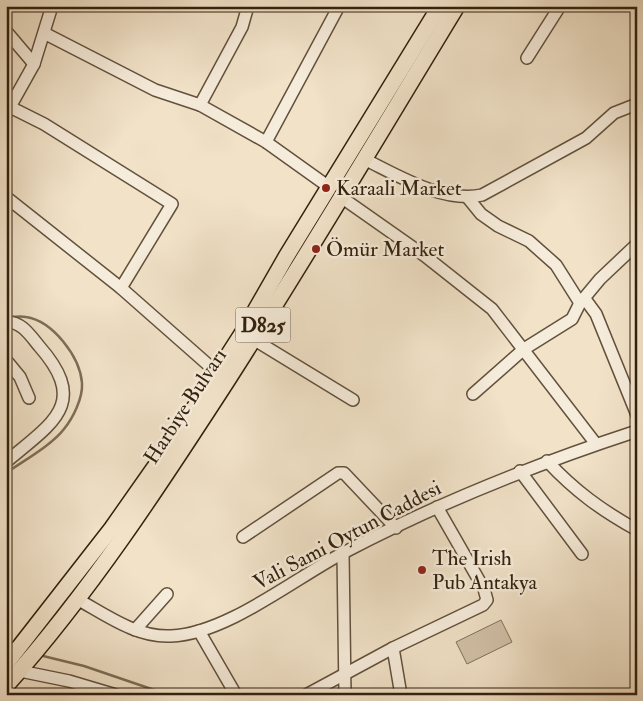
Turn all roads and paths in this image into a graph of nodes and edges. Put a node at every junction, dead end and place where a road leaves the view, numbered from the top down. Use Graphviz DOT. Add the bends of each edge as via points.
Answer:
graph roads {
  1 [pos="52,6"];
  2 [pos="248,6"];
  3 [pos="339,6"];
  4 [pos="440,6"];
  5 [pos="457,6"];
  6 [pos="560,6"];
  7 [pos="6,31"];
  8 [pos="44,33"];
  9 [pos="527,58"];
  10 [pos="34,64"];
  11 [pos="637,104"];
  12 [pos="200,105"];
  13 [pos="8,110"];
  14 [pos="266,142"];
  15 [pos="364,159"];
  16 [pos="329,187"];
  17 [pos="6,197"];
  18 [pos="341,197"];
  19 [pos="468,198"];
  20 [pos="637,244"];
  21 [pos="121,288"];
  22 [pos="583,301"];
  23 [pos="6,322"];
  24 [pos="248,336"];
  25 [pos="524,349"];
  26 [pos="6,360"];
  27 [pos="222,377"];
  28 [pos="473,394"];
  29 [pos="30,398"];
  30 [pos="353,400"];
  31 [pos="637,415"];
  32 [pos="637,431"];
  33 [pos="596,444"];
  34 [pos="548,461"];
  35 [pos="6,462"];
  36 [pos="520,471"];
  37 [pos="438,507"];
  38 [pos="396,528"];
  39 [pos="637,530"];
  40 [pos="243,537"];
  41 [pos="343,553"];
  42 [pos="582,554"];
  43 [pos="167,594"];
  44 [pos="77,599"];
  45 [pos="135,630"];
  46 [pos="199,631"];
  47 [pos="393,648"];
  48 [pos="10,666"];
  49 [pos="345,672"];
  50 [pos="6,686"];
  51 [pos="116,695"];
  52 [pos="236,695"];
  53 [pos="306,695"];
  54 [pos="345,695"];
  55 [pos="401,695"];
  1 -- 8 [label="street"];
  2 -- 12 [label="street" via="242,27"];
  3 -- 14 [label="street"];
  4 -- 16 [label="main road, Harbiye Bulvarı / D825"];
  5 -- 15 [label="main road, Harbiye Bulvarı / D825"];
  6 -- 9 [label="street"];
  7 -- 10 [label="street"];
  8 -- 10 [label="street"];
  8 -- 12 [label="street" via="155,90"];
  10 -- 13 [label="street"];
  11 -- 19 [label="street" via="614,113 586,138 482,195"];
  12 -- 14 [label="street"];
  13 -- 21 [label="street" via="44,124 172,204"];
  14 -- 16 [label="street"];
  15 -- 18 [label="main road, Harbiye Bulvarı / D825"];
  15 -- 19 [label="street" via="439,192"];
  16 -- 24 [label="main road, Harbiye Bulvarı / D825"];
  17 -- 21 [label="street"];
  18 -- 24 [label="main road, Harbiye Bulvarı / D825"];
  18 -- 25 [label="street" via="425,256 492,309"];
  19 -- 22 [label="street" via="486,218 530,240 556,265"];
  20 -- 22 [label="street" via="600,278"];
  21 -- 27 [label="street"];
  22 -- 25 [label="street" via="572,319"];
  22 -- 31 [label="street" via="596,314"];
  23 -- 35 [label="street" via="20,325 46,353 59,373 64,393 64,403 57,417"];
  24 -- 27 [label="main road, Harbiye Bulvarı / D825"];
  24 -- 30 [label="street"];
  25 -- 28 [label="street"];
  25 -- 33 [label="street"];
  26 -- 29 [label="street" via="20,377"];
  27 -- 44 [label="main road, Harbiye Bulvarı / D825" via="168,473"];
  27 -- 48 [label="main road, Harbiye Bulvarı / D825"];
  32 -- 33 [label="street, Vali Sami Oytun Caddesi"];
  33 -- 34 [label="street, Vali Sami Oytun Caddesi"];
  34 -- 36 [label="street, Vali Sami Oytun Caddesi"];
  34 -- 39 [label="street" via="590,501"];
  36 -- 37 [label="street, Vali Sami Oytun Caddesi"];
  36 -- 42 [label="street"];
  37 -- 38 [label="street, Vali Sami Oytun Caddesi"];
  37 -- 47 [label="street" via="487,600 483,605"];
  38 -- 40 [label="street" via="344,473 338,472"];
  38 -- 41 [label="street, Vali Sami Oytun Caddesi"];
  41 -- 46 [label="street, Vali Sami Oytun Caddesi" via="233,617"];
  41 -- 49 [label="street"];
  43 -- 45 [label="street"];
  44 -- 45 [label="street, Vali Sami Oytun Caddesi"];
  44 -- 48 [label="main road, Harbiye Bulvarı / D825" via="51,633"];
  45 -- 46 [label="street, Vali Sami Oytun Caddesi" via="161,636"];
  46 -- 52 [label="street"];
  47 -- 49 [label="street"];
  47 -- 55 [label="street"];
  48 -- 50 [label="main road, Harbiye Bulvarı / D825"];
  48 -- 51 [label="street"];
  49 -- 53 [label="street"];
  49 -- 54 [label="street"];
}
